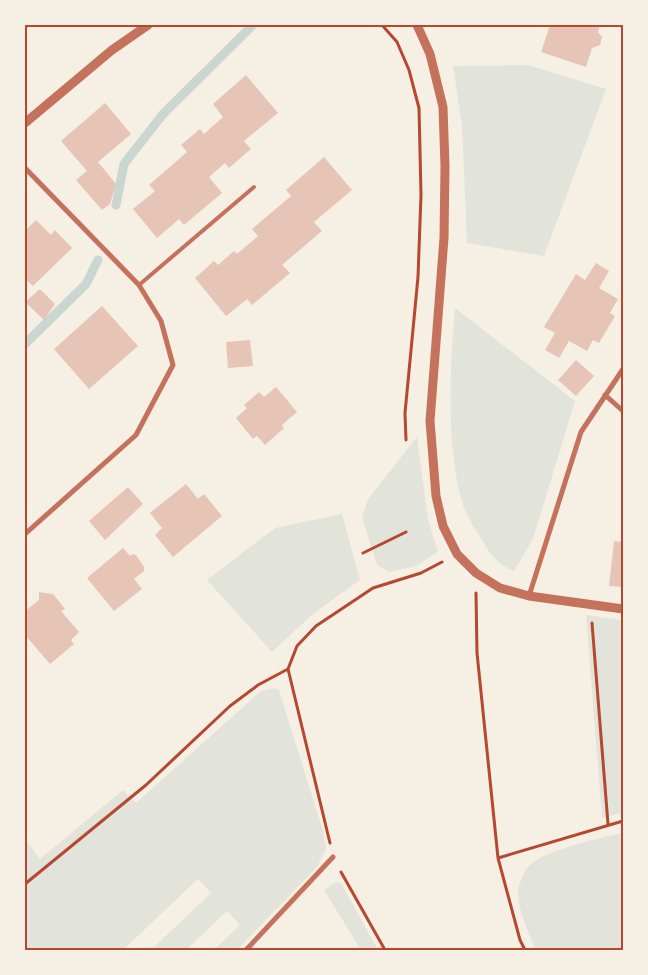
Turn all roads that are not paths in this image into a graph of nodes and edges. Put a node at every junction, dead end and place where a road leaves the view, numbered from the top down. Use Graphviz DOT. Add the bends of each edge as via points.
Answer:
graph roads {
  1 [pos="148,25"];
  2 [pos="416,25"];
  3 [pos="25,123"];
  4 [pos="25,168"];
  5 [pos="254,187"];
  6 [pos="139,285"];
  7 [pos="623,370"];
  8 [pos="605,395"];
  9 [pos="623,411"];
  10 [pos="25,534"];
  11 [pos="529,596"];
  12 [pos="623,609"];
  13 [pos="333,857"];
  14 [pos="246,950"];
  1 -- 3 [label="street" via="112,50"];
  2 -- 11 [label="street" via="430,54 442,107 446,166 444,238 430,421 436,496 443,526 457,554 476,573 500,588"];
  4 -- 6 [label="street"];
  5 -- 6 [label="lane"];
  6 -- 10 [label="street" via="161,321 173,365 136,435"];
  7 -- 8 [label="street"];
  8 -- 9 [label="street"];
  8 -- 11 [label="street" via="581,432"];
  11 -- 12 [label="street"];
  13 -- 14 [label="street"];
}
